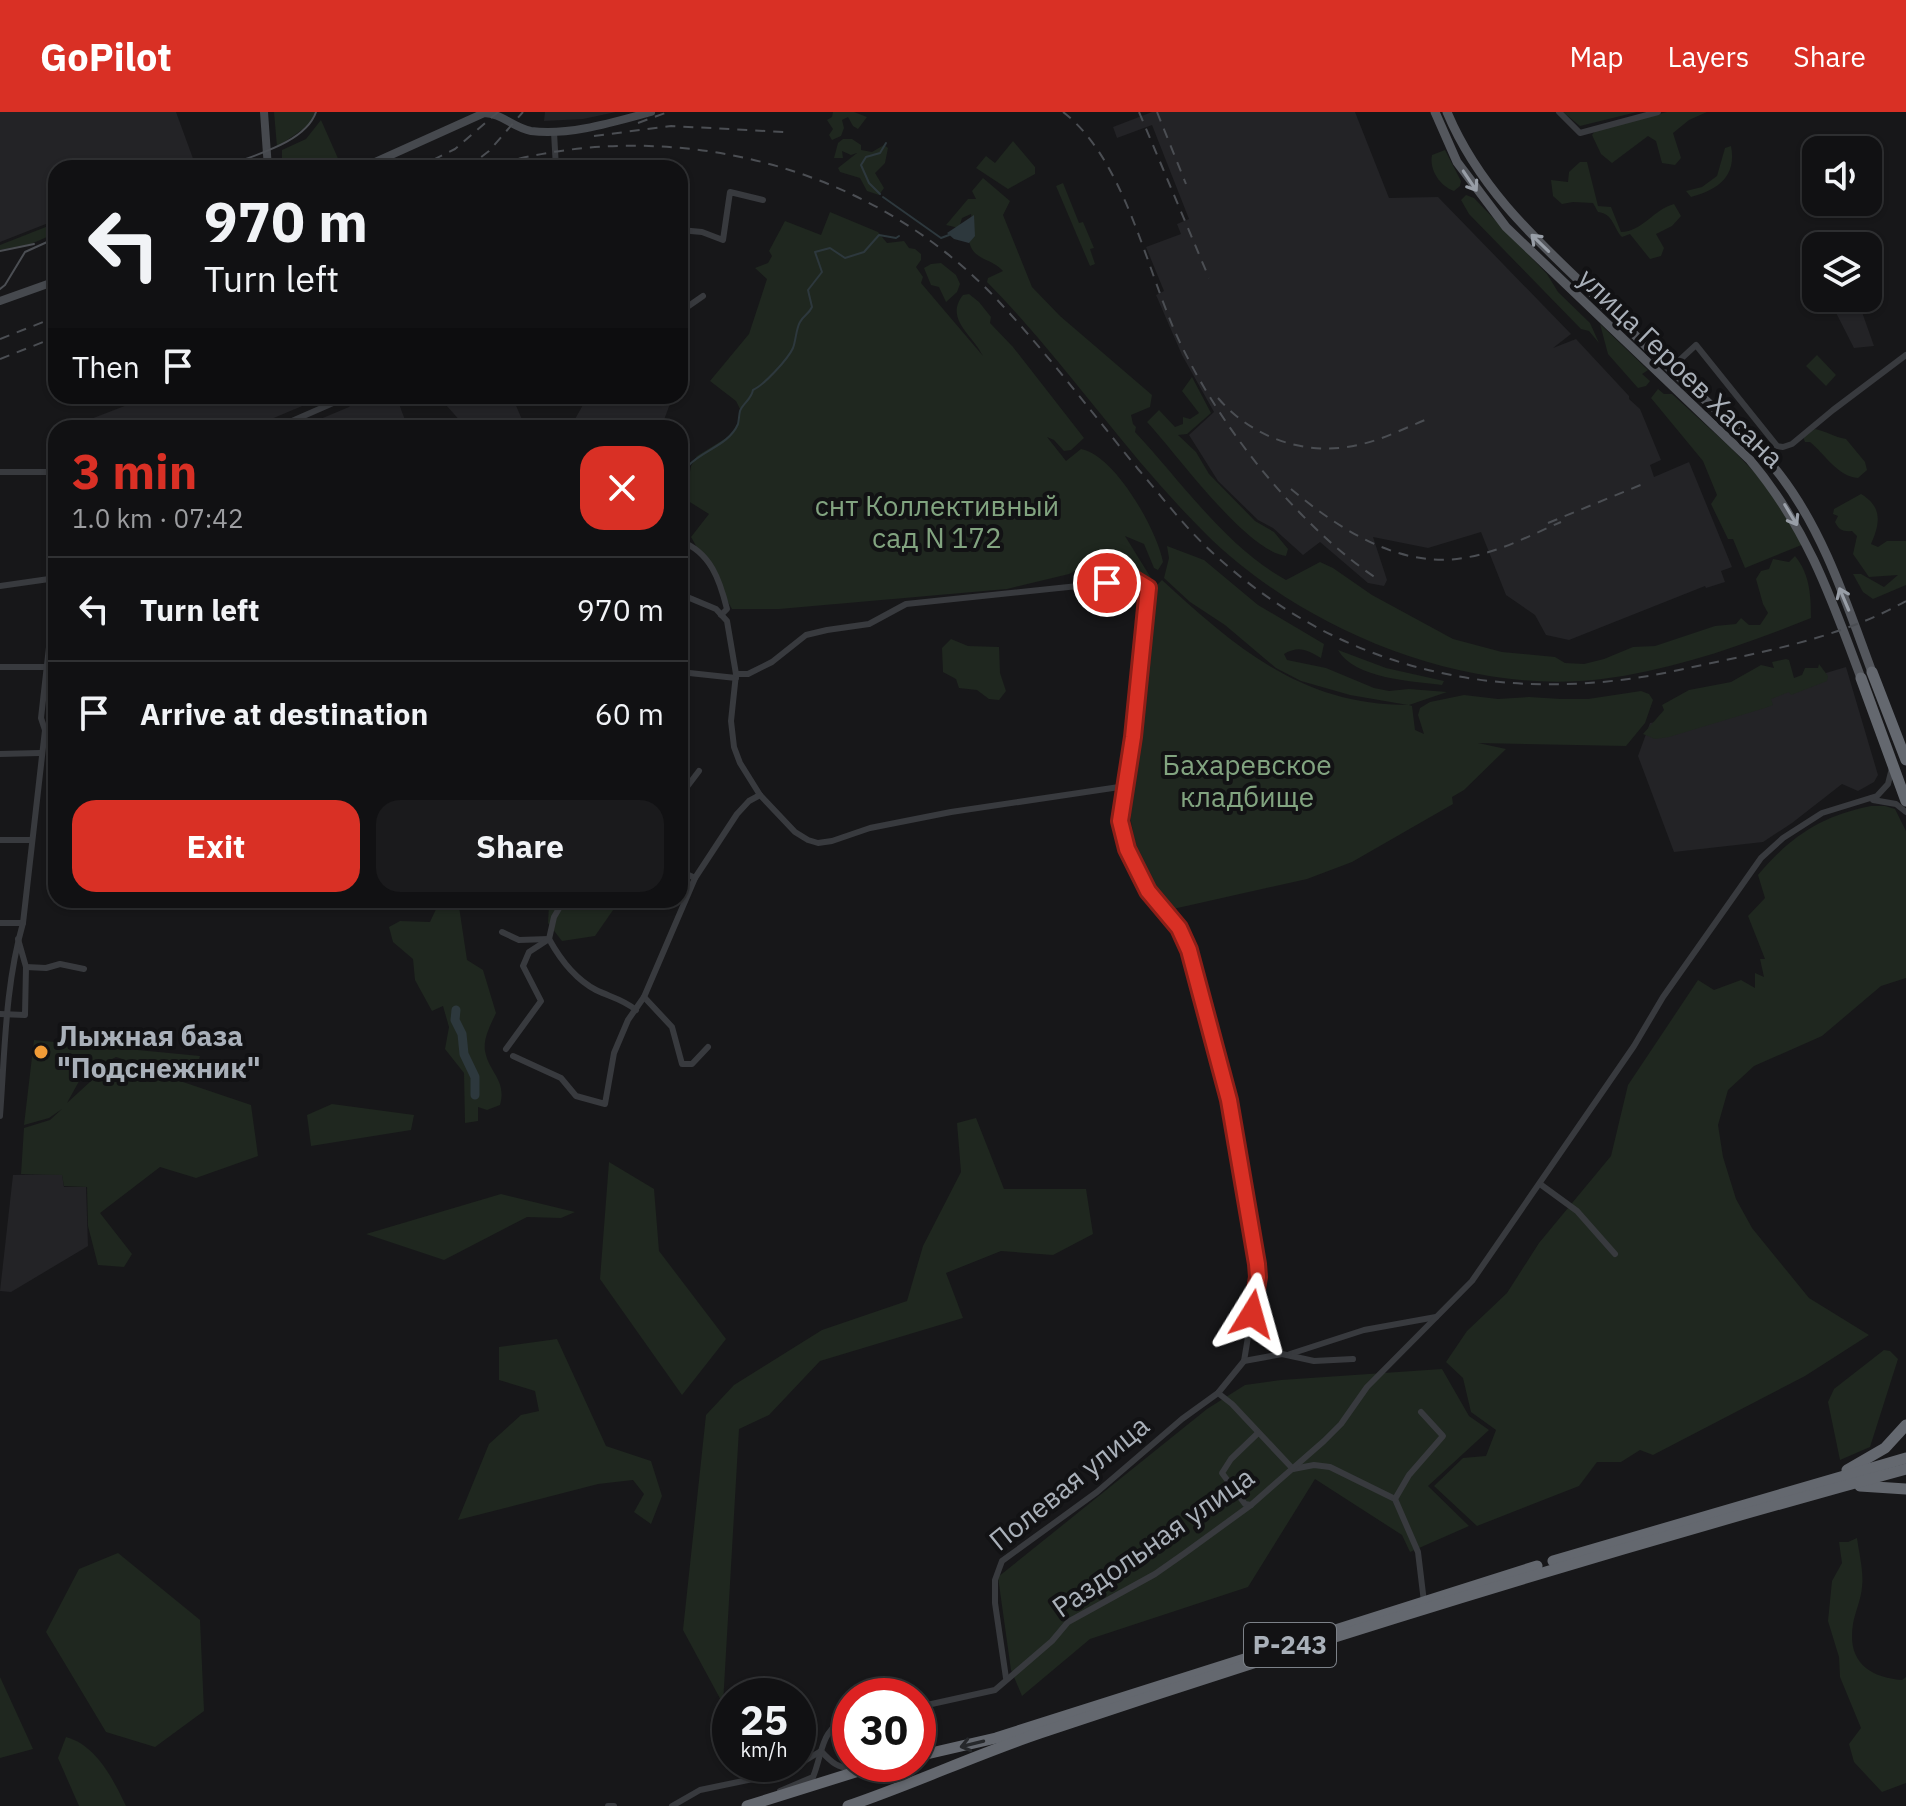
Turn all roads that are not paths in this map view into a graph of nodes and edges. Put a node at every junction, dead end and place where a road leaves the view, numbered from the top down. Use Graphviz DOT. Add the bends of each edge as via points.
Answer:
graph roads {
  1 [pos="264,112"];
  2 [pos="651,112"];
  3 [pos="1435,112"];
  4 [pos="1447,112"];
  5 [pos="1559,112"];
  6 [pos="1658,112"];
  7 [pos="554,132"];
  8 [pos="267,160"];
  9 [pos="380,160"];
  10 [pos="556,160"];
  11 [pos="763,200"];
  12 [pos="688,231"];
  13 [pos="48,284"];
  14 [pos="703,296"];
  15 [pos="0,301"];
  16 [pos="688,306"];
  17 [pos="1906,355"];
  18 [pos="1670,368"];
  19 [pos="1662,377"];
  20 [pos="331,404"];
  21 [pos="294,420"];
  22 [pos="0,472"];
  23 [pos="48,472"];
  24 [pos="688,544"];
  25 [pos="48,579"];
  26 [pos="0,586"];
  27 [pos="688,597"];
  28 [pos="721,615"];
  29 [pos="48,651"];
  30 [pos="0,667"];
  31 [pos="46,667"];
  32 [pos="688,673"];
  33 [pos="748,674"];
  34 [pos="1866,675"];
  35 [pos="736,676"];
  36 [pos="734,691"];
  37 [pos="48,726"];
  38 [pos="45,730"];
  39 [pos="40,753"];
  40 [pos="0,754"];
  41 [pos="1906,760"];
  42 [pos="1892,762"];
  43 [pos="699,771"];
  44 [pos="688,785"];
  45 [pos="1126,786"];
  46 [pos="760,795"];
  47 [pos="1869,800"];
  48 [pos="1906,801"];
  49 [pos="1906,812"];
  50 [pos="0,840"];
  51 [pos="31,840"];
  52 [pos="688,875"];
  53 [pos="695,878"];
  54 [pos="688,894"];
  55 [pos="559,908"];
  56 [pos="682,908"];
  57 [pos="0,923"];
  58 [pos="23,923"];
  59 [pos="502,932"];
  60 [pos="18,939"];
  61 [pos="549,939"];
  62 [pos="26,967"];
  63 [pos="84,969"];
  64 [pos="644,997"];
  65 [pos="636,1010"];
  66 [pos="3,1014"];
  67 [pos="708,1047"];
  68 [pos="506,1049"];
  69 [pos="513,1056"];
  70 [pos="0,1104"];
  71 [pos="0,1116"];
  72 [pos="1540,1184"];
  73 [pos="1615,1254"];
  74 [pos="1440,1316"];
  75 [pos="1290,1354"];
  76 [pos="1353,1359"];
  77 [pos="1244,1361"];
  78 [pos="1218,1393"];
  79 [pos="1421,1412"];
  80 [pos="1906,1425"];
  81 [pos="1258,1433"];
  82 [pos="1906,1458"];
  83 [pos="1293,1469"];
  84 [pos="1906,1469"];
  85 [pos="1813,1485"];
  86 [pos="1835,1488"];
  87 [pos="1906,1489"];
  88 [pos="1395,1499"];
  89 [pos="1251,1505"];
  90 [pos="1424,1602"];
  91 [pos="1010,1676"];
  92 [pos="936,1703"];
  93 [pos="832,1727"];
  94 [pos="821,1751"];
  95 [pos="936,1752"];
  96 [pos="832,1762"];
  97 [pos="832,1779"];
  98 [pos="771,1798"];
  99 [pos="672,1806"];
  100 [pos="747,1806"];
  101 [pos="848,1806"];
  1 -- 8 [label="main road"];
  2 -- 7 [label="main road"];
  3 -- 19 [label="main road, улица Героев Хасана, one-way" via="1457,162 1491,211"];
  18 -- 4 [label="main road, улица Героев Хасана, one-way" via="1502,204 1468,157"];
  5 -- 6 [label="street" via="1580,133"];
  7 -- 9 [label="main road" via="526,130 484,113"];
  7 -- 10 [label="street"];
  11 -- 12 [label="street" via="730,192 723,240"];
  13 -- 15 [label="main road"];
  14 -- 16 [label="street"];
  17 -- 18 [label="street" via="1783,447 1696,345"];
  18 -- 19 [label="street"];
  34 -- 18 [label="main road, улица Героев Хасана, one-way" via="1834,575 1797,498 1760,451"];
  19 -- 34 [label="main road, улица Героев Хасана, one-way" via="1750,460 1786,506"];
  20 -- 21 [label="street"];
  22 -- 23 [label="street"];
  24 -- 28 [label="street" via="711,564 721,583 727,609"];
  25 -- 26 [label="street"];
  27 -- 28 [label="street"];
  28 -- 35 [label="street" via="727,621"];
  29 -- 31 [label="street"];
  30 -- 31 [label="street"];
  31 -- 38 [label="street" via="41,718"];
  32 -- 35 [label="street"];
  33 -- 35 [label="street"];
  33 -- 36 [label="street"];
  33 -- 45 [label="street" via="784,655 806,635 869,624 906,604 1135,580 1148,588"];
  34 -- 41 [label="highway"];
  34 -- 42 [label="highway"];
  35 -- 36 [label="street"];
  36 -- 46 [label="street" via="734,747"];
  37 -- 38 [label="street"];
  38 -- 39 [label="street"];
  39 -- 40 [label="street"];
  39 -- 51 [label="street"];
  42 -- 47 [label="street" via="1888,784"];
  42 -- 48 [label="highway"];
  43 -- 44 [label="street"];
  45 -- 46 [label="street" via="951,812 818,843 795,832"];
  45 -- 77 [label="street" via="1120,821 1127,849 1153,900 1179,928 1189,950 1229,1100 1258,1277"];
  46 -- 53 [label="street" via="737,814"];
  47 -- 49 [label="street" via="1896,804"];
  47 -- 72 [label="street, Раздольная улица" via="1822,813 1761,858"];
  50 -- 51 [label="street"];
  51 -- 58 [label="street"];
  52 -- 53 [label="street"];
  53 -- 54 [label="street"];
  55 -- 61 [label="street"];
  56 -- 64 [label="street"];
  57 -- 58 [label="street"];
  58 -- 60 [label="street"];
  59 -- 61 [label="street" via="519,940"];
  60 -- 62 [label="street"];
  60 -- 66 [label="street"];
  61 -- 65 [label="street" via="580,978"];
  61 -- 68 [label="street" via="529,952 523,966 541,1001"];
  62 -- 63 [label="street" via="60,964"];
  62 -- 66 [label="street" via="25,1015"];
  64 -- 65 [label="street"];
  64 -- 67 [label="street" via="672,1027 682,1064 692,1064"];
  65 -- 69 [label="street" via="614,1053 605,1104 576,1096 561,1078"];
  66 -- 70 [label="street"];
  70 -- 71 [label="street"];
  72 -- 73 [label="street" via="1577,1211"];
  72 -- 74 [label="street, Раздольная улица" via="1472,1281"];
  74 -- 75 [label="street" via="1364,1330"];
  74 -- 83 [label="street, Раздольная улица"];
  75 -- 76 [label="street" via="1314,1361"];
  75 -- 77 [label="street"];
  77 -- 78 [label="street, Полевая улица"];
  78 -- 81 [label="street"];
  78 -- 91 [label="street, Полевая улица" via="1002,1561 995,1603"];
  79 -- 88 [label="street" via="1443,1436"];
  80 -- 85 [label="highway" via="1885,1448"];
  81 -- 83 [label="street"];
  81 -- 89 [label="street" via="1222,1473"];
  82 -- 85 [label="highway, Р-243"];
  83 -- 88 [label="street" via="1330,1467"];
  83 -- 89 [label="street, Раздольная улица"];
  84 -- 86 [label="highway"];
  85 -- 90 [label="highway, Р-243"];
  86 -- 87 [label="highway"];
  86 -- 101 [label="highway" via="1558,1568 1009,1744"];
  88 -- 90 [label="street" via="1418,1552"];
  89 -- 91 [label="street, Раздольная улица" via="1155,1574 1068,1622"];
  90 -- 95 [label="highway, Р-243, one-way" via="996,1738"];
  91 -- 92 [label="street, Раздольная улица" via="995,1690"];
  93 -- 94 [label="street"];
  94 -- 96 [label="street"];
  94 -- 98 [label="street" via="813,1777"];
  94 -- 99 [label="street" via="796,1766 700,1790"];
  97 -- 98 [label="highway"];
  98 -- 100 [label="highway"];
}
